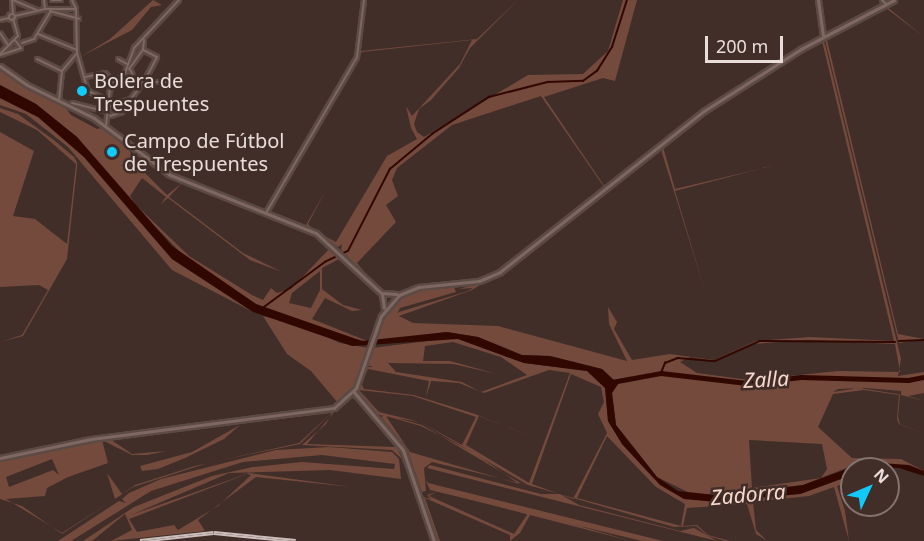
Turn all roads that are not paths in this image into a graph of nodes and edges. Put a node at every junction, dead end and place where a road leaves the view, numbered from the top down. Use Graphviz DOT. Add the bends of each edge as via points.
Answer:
graph roads {
  1 [pos="12,0"];
  2 [pos="51,0"];
  3 [pos="61,0"];
  4 [pos="72,0"];
  5 [pos="179,0"];
  6 [pos="364,0"];
  7 [pos="818,0"];
  8 [pos="882,0"];
  9 [pos="894,0"];
  10 [pos="44,1"];
  11 [pos="886,4"];
  12 [pos="45,9"];
  13 [pos="76,9"];
  14 [pos="38,10"];
  15 [pos="51,11"];
  16 [pos="14,17"];
  17 [pos="79,19"];
  18 [pos="0,20"];
  19 [pos="0,33"];
  20 [pos="37,34"];
  21 [pos="824,37"];
  22 [pos="15,40"];
  23 [pos="144,40"];
  24 [pos="22,43"];
  25 [pos="8,45"];
  26 [pos="143,50"];
  27 [pos="77,52"];
  28 [pos="1,54"];
  29 [pos="37,59"];
  30 [pos="118,59"];
  31 [pos="0,66"];
  32 [pos="129,67"];
  33 [pos="62,71"];
  34 [pos="86,77"];
  35 [pos="170,82"];
  36 [pos="116,83"];
  37 [pos="136,83"];
  38 [pos="143,83"];
  39 [pos="59,100"];
  40 [pos="107,100"];
  41 [pos="126,102"];
  42 [pos="72,103"];
  43 [pos="108,107"];
  44 [pos="109,114"];
  45 [pos="106,126"];
  46 [pos="266,213"];
  47 [pos="402,293"];
  48 [pos="384,295"];
  49 [pos="390,302"];
  50 [pos="384,310"];
  51 [pos="353,392"];
  52 [pos="0,458"];
  53 [pos="434,541"];
  1 -- 14 [label="street"];
  1 -- 16 [label="street"];
  2 -- 3 [label="street"];
  2 -- 10 [label="street"];
  4 -- 13 [label="street"];
  5 -- 23 [label="street"];
  6 -- 46 [label="street" via="357,57"];
  7 -- 21 [label="street"];
  8 -- 11 [label="street"];
  9 -- 11 [label="street"];
  10 -- 12 [label="street"];
  11 -- 21 [label="street"];
  12 -- 13 [label="street"];
  12 -- 14 [label="street"];
  12 -- 15 [label="street"];
  13 -- 17 [label="street"];
  14 -- 16 [label="street"];
  15 -- 17 [label="street"];
  15 -- 20 [label="street"];
  16 -- 18 [label="street"];
  16 -- 22 [label="street"];
  17 -- 27 [label="street"];
  19 -- 25 [label="street"];
  20 -- 24 [label="street"];
  20 -- 27 [label="street"];
  21 -- 47 [label="street" via="698,116 500,272 479,282 419,287"];
  22 -- 24 [label="street"];
  22 -- 25 [label="street"];
  23 -- 26 [label="street"];
  23 -- 32 [label="street" via="134,48"];
  24 -- 28 [label="street" via="16,51"];
  25 -- 28 [label="street"];
  26 -- 32 [label="street"];
  26 -- 38 [label="street" via="157,57"];
  27 -- 33 [label="street"];
  27 -- 34 [label="street"];
  29 -- 33 [label="street"];
  30 -- 32 [label="street"];
  31 -- 39 [label="street"];
  32 -- 36 [label="street"];
  32 -- 37 [label="street"];
  33 -- 39 [label="street"];
  34 -- 36 [label="street" via="105,73"];
  34 -- 40 [label="street" via="88,91"];
  35 -- 38 [label="street"];
  36 -- 37 [label="street"];
  36 -- 40 [label="street"];
  37 -- 38 [label="street"];
  38 -- 41 [label="street"];
  39 -- 45 [label="street"];
  40 -- 43 [label="street"];
  41 -- 43 [label="street"];
  41 -- 44 [label="street" via="122,112"];
  42 -- 44 [label="street"];
  43 -- 44 [label="street"];
  44 -- 45 [label="street"];
  45 -- 46 [label="street" via="163,171"];
  46 -- 48 [label="street" via="325,238"];
  47 -- 48 [label="street"];
  47 -- 49 [label="street"];
  48 -- 49 [label="street"];
  48 -- 50 [label="street"];
  49 -- 50 [label="street"];
  50 -- 51 [label="street"];
  51 -- 52 [label="street" via="337,406 317,412 91,439"];
  51 -- 53 [label="street" via="403,450"];
}
